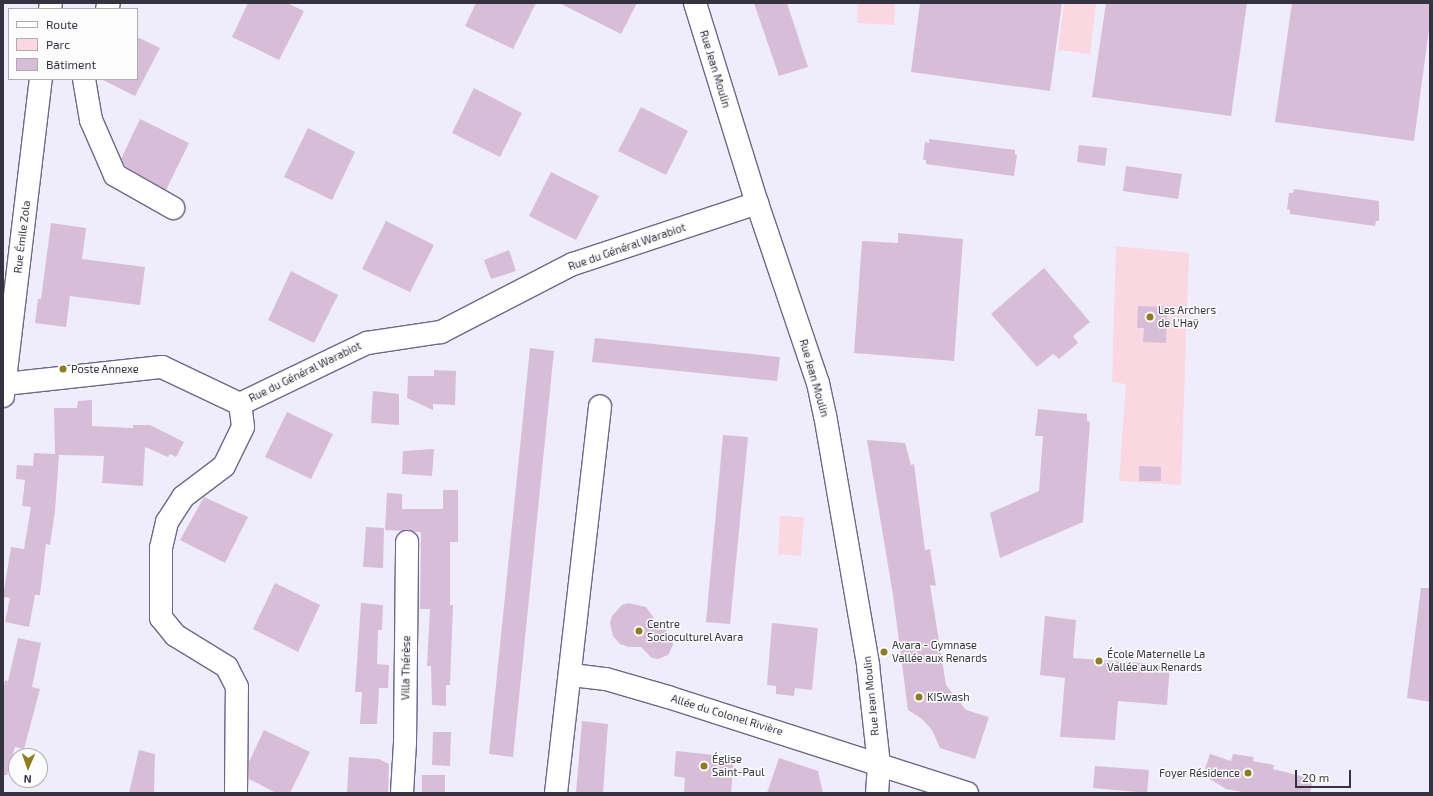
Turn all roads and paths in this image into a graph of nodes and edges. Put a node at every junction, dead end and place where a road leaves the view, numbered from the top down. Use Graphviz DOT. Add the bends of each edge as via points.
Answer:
graph roads {
  1 [pos="695,3"];
  2 [pos="41,80"];
  3 [pos="84,80"];
  4 [pos="757,204"];
  5 [pos="173,208"];
  6 [pos="4,390"];
  7 [pos="240,404"];
  8 [pos="600,406"];
  9 [pos="407,542"];
  10 [pos="572,675"];
  11 [pos="879,765"];
  12 [pos="236,793"];
  13 [pos="402,793"];
  14 [pos="556,793"];
  15 [pos="877,793"];
  16 [pos="967,793"];
  1 -- 4 [label="street, Rue Jean Moulin"];
  2 -- 6 [label="street, Rue Émile Zola"];
  3 -- 5 [label="street" via="91,120 115,175"];
  4 -- 7 [label="street, Rue du Général Warabiot" via="573,264 441,332 367,343"];
  4 -- 11 [label="street, Rue Jean Moulin" via="818,383 825,415 867,657"];
  6 -- 7 [label="street, Rue du Général Warabiot" via="162,368"];
  7 -- 12 [label="street" via="243,427 224,466 183,497 167,522 161,548 161,618 175,635 227,667 237,687"];
  8 -- 10 [label="street"];
  9 -- 13 [label="street, Villa Thérèse" via="405,743"];
  10 -- 11 [label="street, Allée du Colonel Rivière" via="606,679 646,690"];
  10 -- 14 [label="street"];
  11 -- 15 [label="street, Rue Jean Moulin"];
  11 -- 16 [label="street, Allée du Colonel Rivière"];
}
